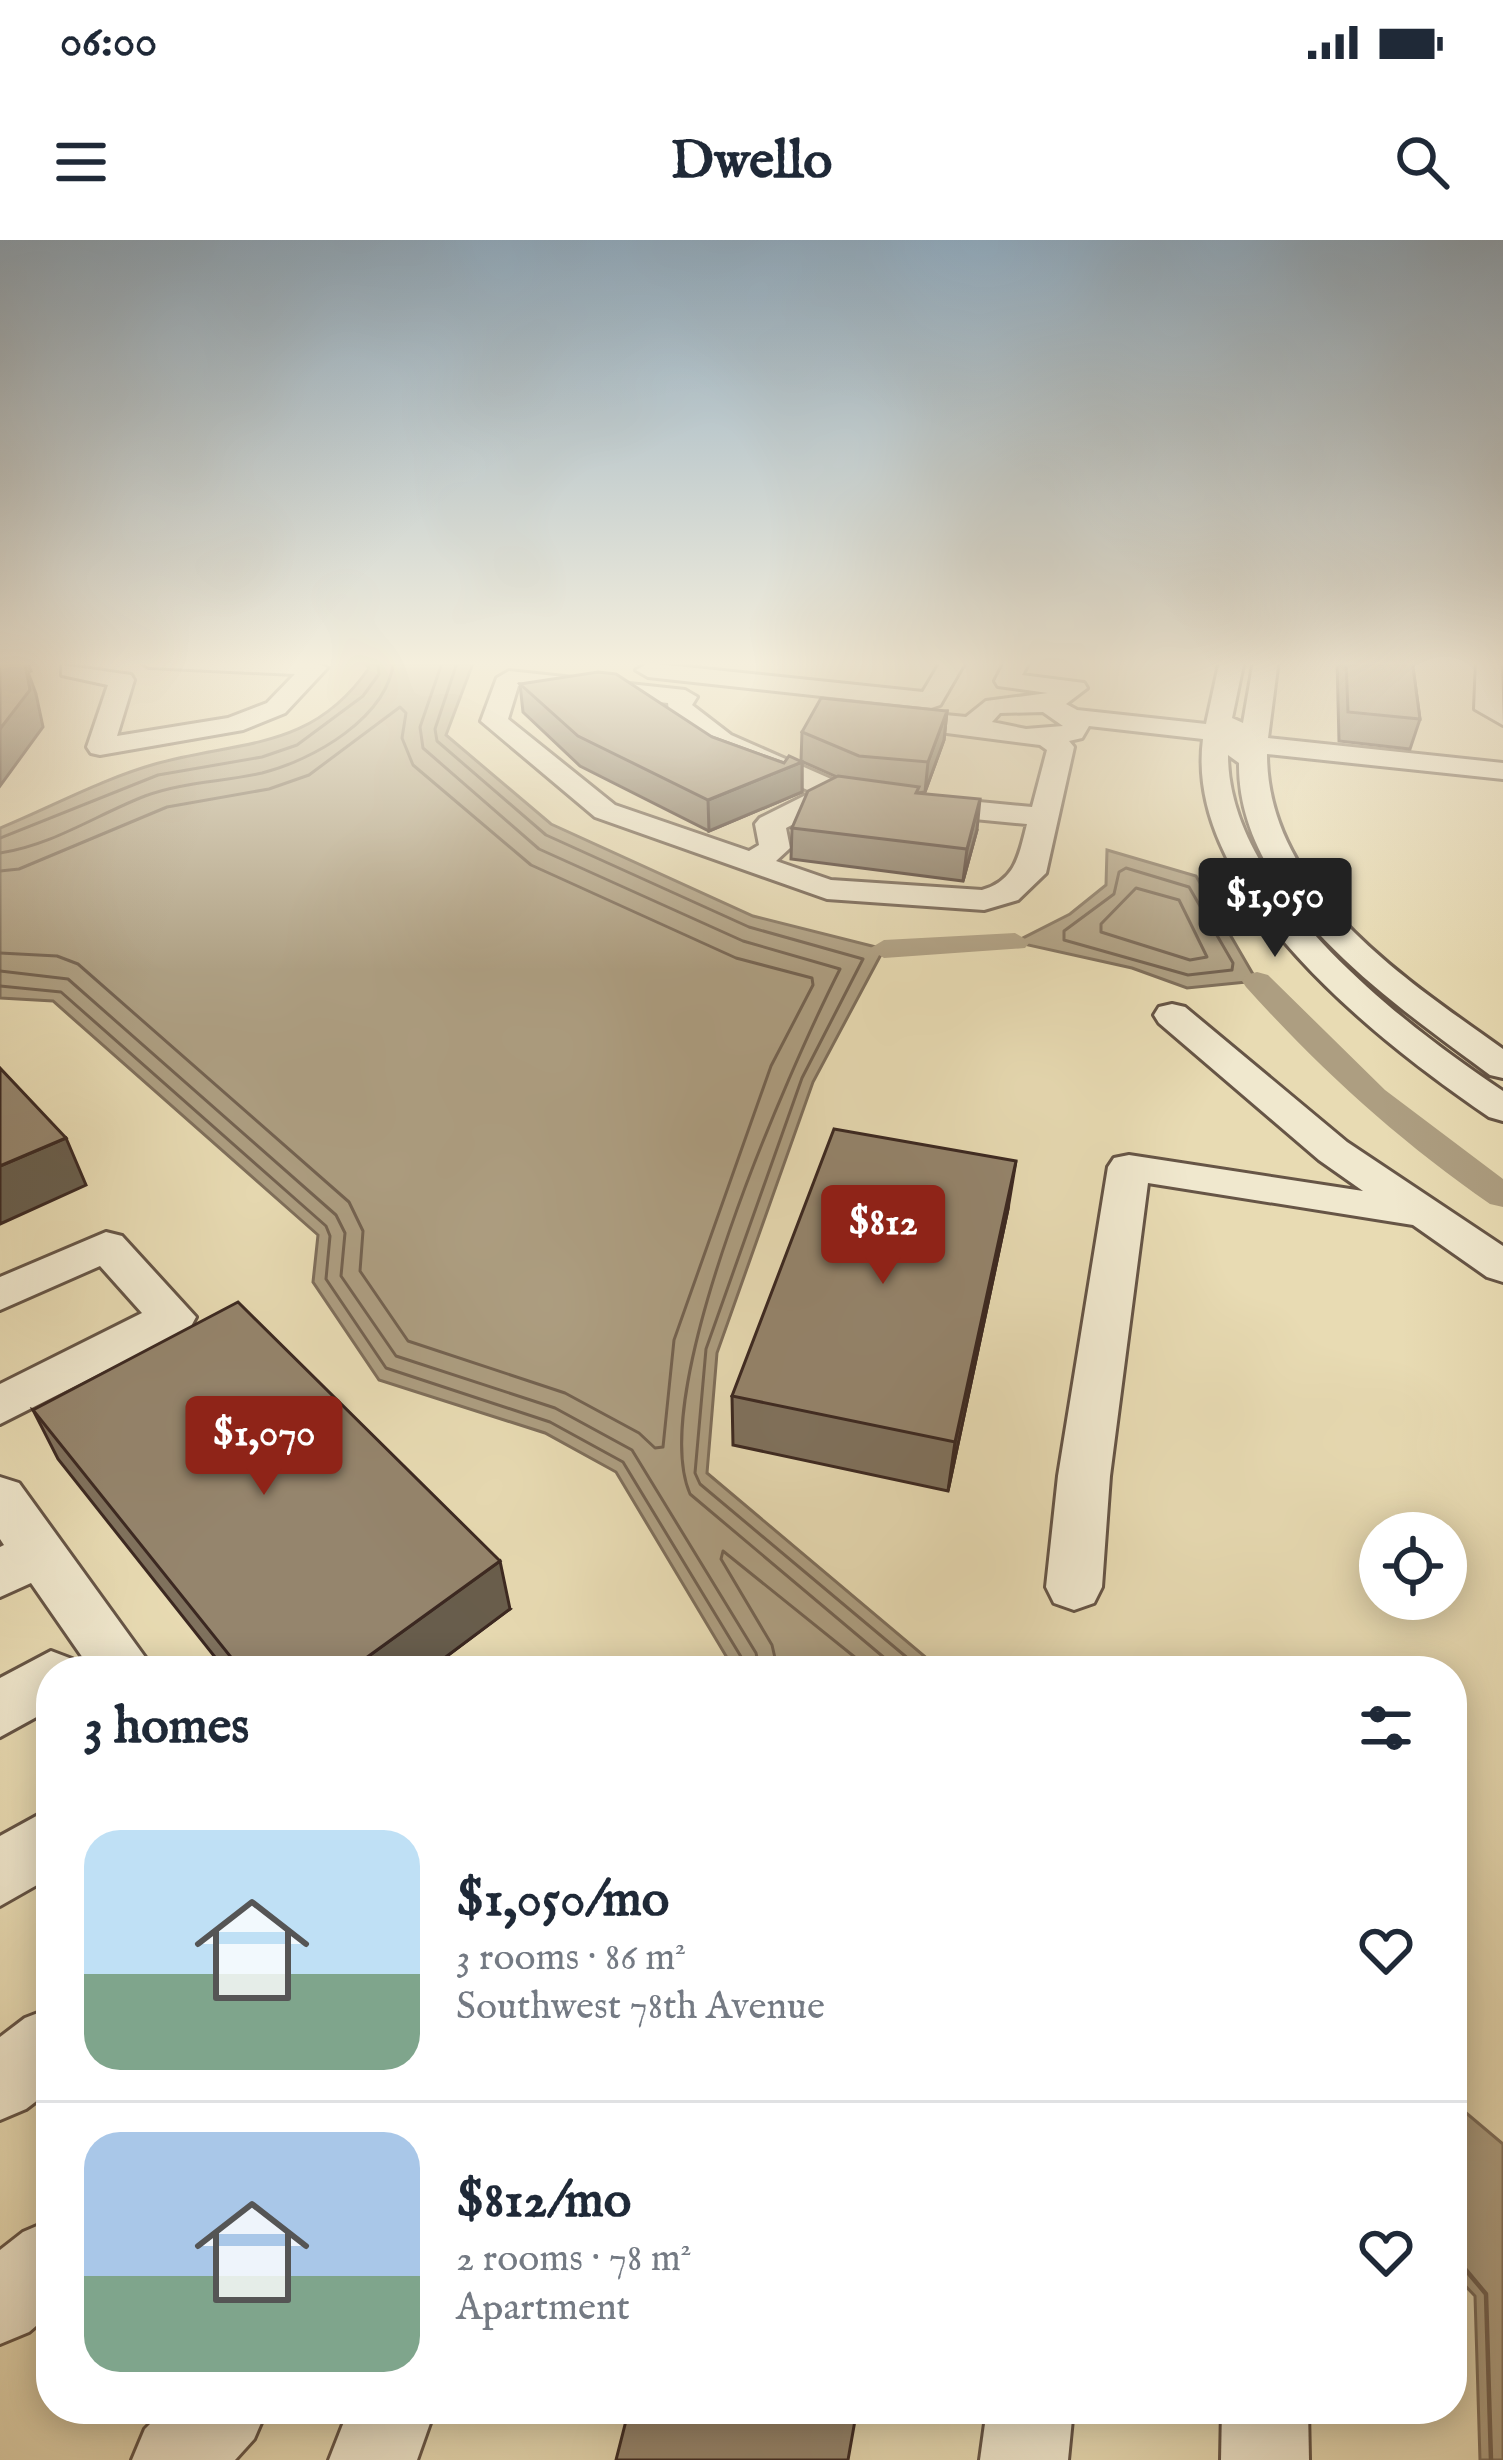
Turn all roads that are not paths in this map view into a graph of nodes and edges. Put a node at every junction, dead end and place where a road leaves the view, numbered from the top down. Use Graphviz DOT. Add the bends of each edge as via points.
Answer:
graph roads {
  1 [pos="546,764"];
  2 [pos="790,764"];
  3 [pos="1057,764"];
  4 [pos="1219,764"];
  5 [pos="1255,764"];
  6 [pos="1395,764"];
  7 [pos="1503,771"];
  8 [pos="836,791"];
  9 [pos="1044,818"];
  10 [pos="751,862"];
  11 [pos="1172,1015"];
  12 [pos="1503,1067"];
  13 [pos="1503,1109"];
  14 [pos="1419,1213"];
  15 [pos="1503,1267"];
  16 [pos="0,1294"];
  17 [pos="0,1406"];
  18 [pos="0,1497"];
  19 [pos="19,1563"];
  20 [pos="1074,1587"];
  21 [pos="92,1656"];
  22 [pos="36,1687"];
  23 [pos="0,1710"];
  24 [pos="36,1849"];
  25 [pos="0,1874"];
  26 [pos="36,2056"];
  27 [pos="0,2084"];
  28 [pos="36,2273"];
  29 [pos="0,2303"];
  30 [pos="210,2424"];
  31 [pos="1028,2424"];
  32 [pos="1265,2424"];
  33 [pos="176,2460"];
  34 [pos="1024,2460"];
  35 [pos="1264,2460"];
  1 -- 10 [label="street" via="604,811"];
  2 -- 8 [label="street"];
  3 -- 9 [label="street"];
  4 -- 13 [label="street" via="1220,801 1237,847 1286,921 1393,1027"];
  5 -- 12 [label="street" via="1272,844 1319,912 1415,1002"];
  6 -- 7 [label="street"];
  8 -- 9 [label="street" via="969,800"];
  8 -- 10 [label="street" via="770,824 776,848"];
  9 -- 10 [label="street" via="1030,873 984,900 827,889"];
  11 -- 14 [label="street"];
  14 -- 15 [label="street"];
  14 -- 20 [label="street" via="1129,1167"];
  16 -- 17 [label="street" via="106,1246 173,1317"];
  18 -- 19 [label="street"];
  19 -- 21 [label="street"];
  22 -- 23 [label="street"];
  24 -- 25 [label="street"];
  26 -- 27 [label="street"];
  28 -- 29 [label="street"];
  30 -- 33 [label="street"];
  31 -- 34 [label="street"];
  32 -- 35 [label="street"];
}
